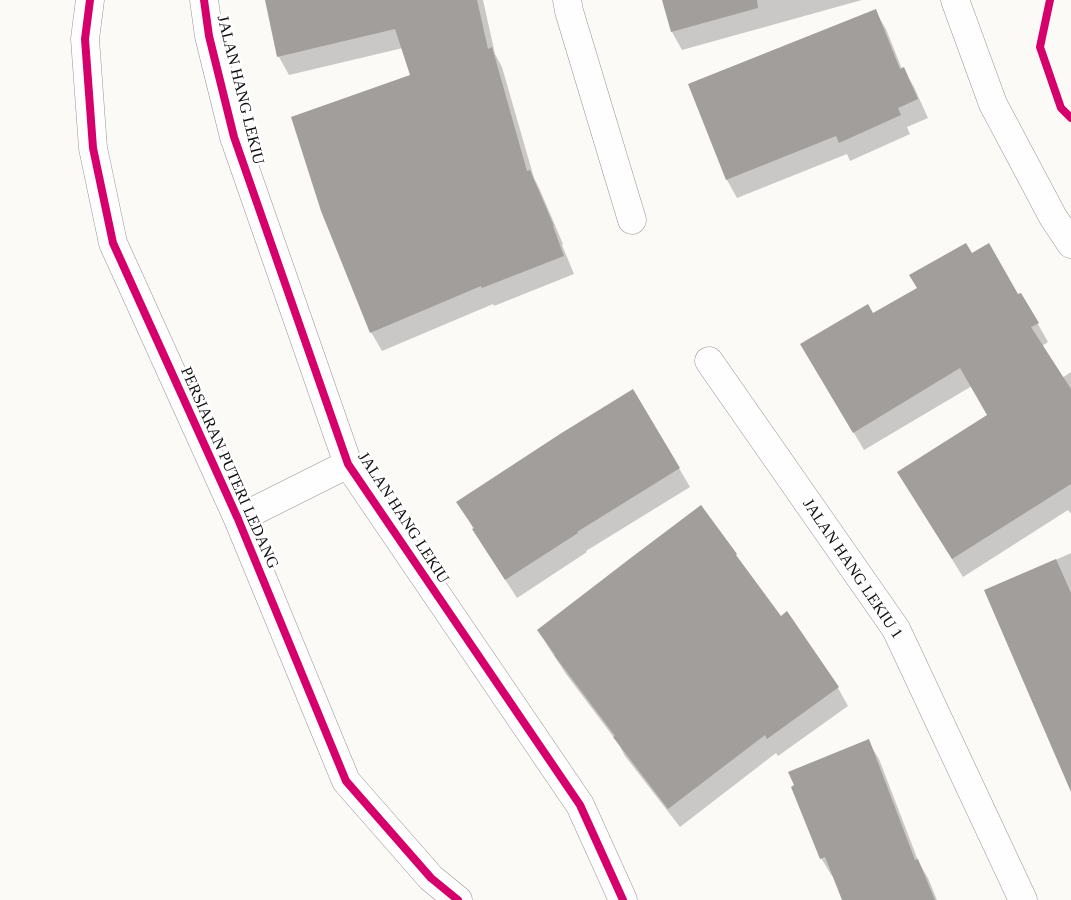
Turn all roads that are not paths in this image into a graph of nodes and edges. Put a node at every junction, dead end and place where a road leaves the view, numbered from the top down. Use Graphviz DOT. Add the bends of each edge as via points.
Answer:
graph roads {
  1 [pos="90,0"];
  2 [pos="204,0"];
  3 [pos="567,0"];
  4 [pos="955,0"];
  5 [pos="632,220"];
  6 [pos="1071,244"];
  7 [pos="709,361"];
  8 [pos="348,464"];
  9 [pos="238,519"];
  10 [pos="458,900"];
  11 [pos="623,900"];
  12 [pos="1023,900"];
  1 -- 9 [label="street, PERSIARAN PUTERI LEDANG" via="85,39 93,148 113,243"];
  2 -- 8 [label="street, JALAN HANG LEKIU" via="209,36 234,137"];
  3 -- 5 [label="street"];
  4 -- 6 [label="street" via="993,104 1052,217"];
  7 -- 12 [label="street, JALAN HANG LEKIU 1" via="896,629"];
  8 -- 9 [label="street"];
  8 -- 11 [label="street, JALAN HANG LEKIU" via="580,805"];
  9 -- 10 [label="street, PERSIARAN PUTERI LEDANG" via="346,781 431,878"];
}
